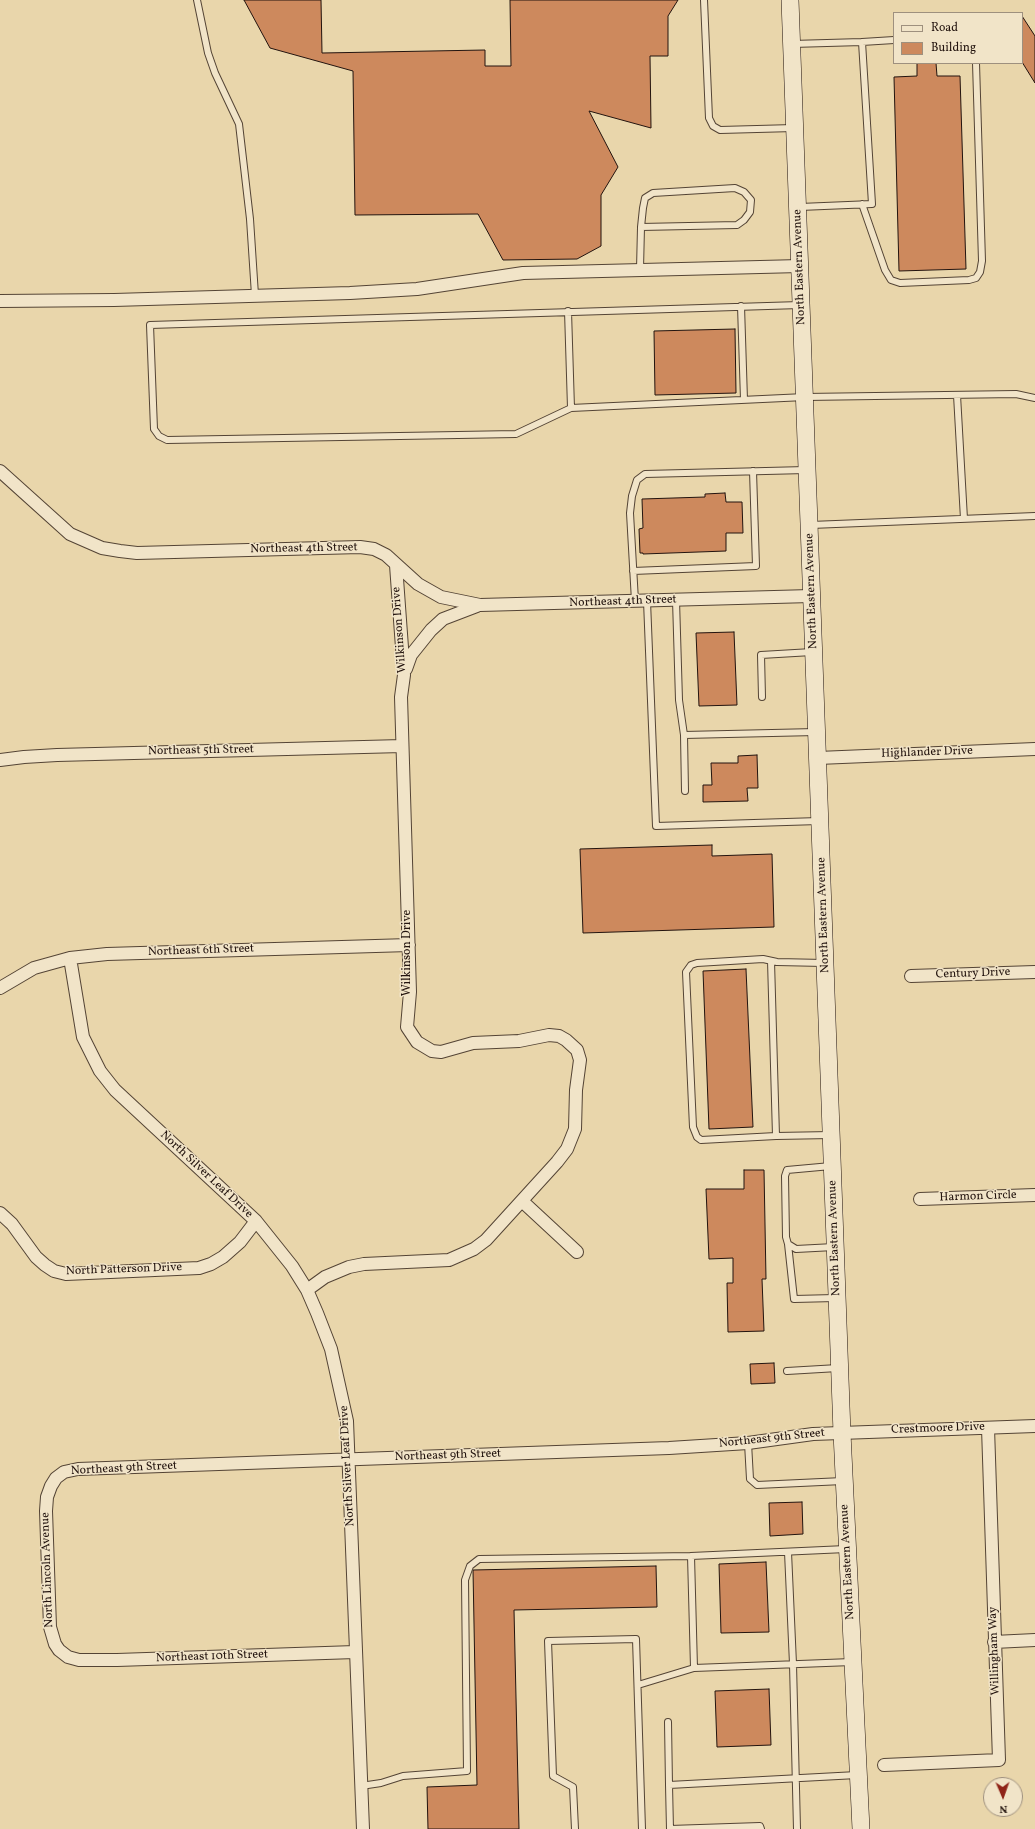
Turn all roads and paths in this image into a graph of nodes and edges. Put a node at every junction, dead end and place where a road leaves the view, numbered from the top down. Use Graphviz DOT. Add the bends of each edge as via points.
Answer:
graph roads {
  1 [pos="196,0"];
  2 [pos="704,0"];
  3 [pos="790,0"];
  4 [pos="893,40"];
  5 [pos="862,42"];
  6 [pos="792,44"];
  7 [pos="976,64"];
  8 [pos="795,128"];
  9 [pos="862,204"];
  10 [pos="798,207"];
  11 [pos="641,227"];
  12 [pos="800,266"];
  13 [pos="640,269"];
  14 [pos="255,295"];
  15 [pos="0,301"];
  16 [pos="802,305"];
  17 [pos="740,306"];
  18 [pos="568,311"];
  19 [pos="957,395"];
  20 [pos="805,397"];
  21 [pos="1035,398"];
  22 [pos="744,400"];
  23 [pos="571,408"];
  24 [pos="807,470"];
  25 [pos="0,471"];
  26 [pos="754,471"];
  27 [pos="1035,516"];
  28 [pos="964,518"];
  29 [pos="809,525"];
  30 [pos="396,565"];
  31 [pos="633,571"];
  32 [pos="812,596"];
  33 [pos="676,600"];
  34 [pos="641,602"];
  35 [pos="480,605"];
  36 [pos="814,652"];
  37 [pos="404,675"];
  38 [pos="762,697"];
  39 [pos="817,732"];
  40 [pos="684,735"];
  41 [pos="402,746"];
  42 [pos="1035,749"];
  43 [pos="818,758"];
  44 [pos="0,760"];
  45 [pos="685,792"];
  46 [pos="821,821"];
  47 [pos="409,945"];
  48 [pos="70,958"];
  49 [pos="771,961"];
  50 [pos="826,963"];
  51 [pos="1035,972"];
  52 [pos="910,976"];
  53 [pos="0,988"];
  54 [pos="831,1135"];
  55 [pos="776,1136"];
  56 [pos="832,1166"];
  57 [pos="1035,1195"];
  58 [pos="920,1198"];
  59 [pos="522,1201"];
  60 [pos="0,1213"];
  61 [pos="256,1221"];
  62 [pos="788,1244"];
  63 [pos="835,1247"];
  64 [pos="577,1252"];
  65 [pos="307,1290"];
  66 [pos="837,1298"];
  67 [pos="840,1368"];
  68 [pos="787,1371"];
  69 [pos="1035,1426"];
  70 [pos="988,1428"];
  71 [pos="842,1433"];
  72 [pos="748,1443"];
  73 [pos="349,1459"];
  74 [pos="56,1478"];
  75 [pos="844,1481"];
  76 [pos="848,1549"];
  77 [pos="788,1552"];
  78 [pos="691,1556"];
  79 [pos="1035,1640"];
  80 [pos="994,1642"];
  81 [pos="355,1652"];
  82 [pos="68,1657"];
  83 [pos="853,1662"];
  84 [pos="794,1664"];
  85 [pos="694,1668"];
  86 [pos="638,1685"];
  87 [pos="668,1722"];
  88 [pos="884,1765"];
  89 [pos="859,1775"];
  90 [pos="797,1779"];
  91 [pos="669,1785"];
  92 [pos="361,1786"];
  93 [pos="363,1829"];
  94 [pos="575,1829"];
  95 [pos="642,1829"];
  96 [pos="761,1829"];
  97 [pos="797,1829"];
  98 [pos="861,1829"];
  1 -- 14 [label="lane" via="208,53 239,124 250,219"];
  2 -- 8 [label="lane" via="710,118 713,126 720,130"];
  3 -- 6 [label="main road, North Eastern Avenue"];
  4 -- 5 [label="lane"];
  5 -- 6 [label="lane"];
  5 -- 9 [label="lane" via="872,204"];
  6 -- 8 [label="main road, North Eastern Avenue"];
  7 -- 9 [label="lane" via="982,261 976,278 900,283 891,280 885,270"];
  8 -- 10 [label="main road, North Eastern Avenue"];
  9 -- 10 [label="lane"];
  10 -- 12 [label="main road, North Eastern Avenue"];
  11 -- 11 [label="lane" via="737,225 750,212 751,200 744,192 735,188 654,193 645,198"];
  11 -- 13 [label="lane"];
  12 -- 13 [label="street"];
  12 -- 16 [label="main road, North Eastern Avenue"];
  13 -- 14 [label="street" via="523,273 417,289"];
  14 -- 15 [label="street"];
  16 -- 17 [label="lane"];
  16 -- 20 [label="main road, North Eastern Avenue"];
  17 -- 18 [label="lane"];
  17 -- 22 [label="lane"];
  18 -- 23 [label="lane"];
  18 -- 23 [label="lane" via="150,325 154,429 159,436 167,440 516,434"];
  19 -- 20 [label="lane"];
  19 -- 21 [label="lane" via="1016,394"];
  19 -- 28 [label="lane"];
  20 -- 22 [label="lane"];
  20 -- 24 [label="main road, North Eastern Avenue"];
  22 -- 23 [label="lane"];
  24 -- 26 [label="lane"];
  24 -- 29 [label="main road, North Eastern Avenue"];
  25 -- 30 [label="street, Northeast 4th Street" via="70,534 102,548 138,553 360,547 380,552"];
  26 -- 31 [label="lane" via="645,474 637,480 630,513"];
  26 -- 31 [label="lane" via="756,566"];
  27 -- 28 [label="lane"];
  28 -- 29 [label="lane"];
  29 -- 32 [label="main road, North Eastern Avenue"];
  30 -- 35 [label="street, Northeast 4th Street" via="418,584 441,597"];
  30 -- 37 [label="street, Wilkinson Drive"];
  31 -- 34 [label="lane"];
  32 -- 33 [label="street, Northeast 4th Street"];
  32 -- 36 [label="main road, North Eastern Avenue"];
  33 -- 34 [label="street, Northeast 4th Street"];
  33 -- 40 [label="lane" via="679,700"];
  34 -- 35 [label="street, Northeast 4th Street"];
  34 -- 46 [label="lane" via="656,826"];
  35 -- 37 [label="street" via="458,612 431,630 411,655"];
  36 -- 38 [label="lane" via="761,655"];
  36 -- 39 [label="main road, North Eastern Avenue"];
  37 -- 41 [label="street, Wilkinson Drive" via="400,697"];
  39 -- 40 [label="lane"];
  39 -- 43 [label="main road, North Eastern Avenue"];
  40 -- 45 [label="lane"];
  41 -- 44 [label="street, Northeast 5th Street" via="57,755"];
  41 -- 47 [label="street, Wilkinson Drive"];
  42 -- 43 [label="street, Highlander Drive"];
  43 -- 46 [label="main road, North Eastern Avenue"];
  46 -- 50 [label="main road, North Eastern Avenue"];
  47 -- 48 [label="street, Northeast 6th Street" via="107,954"];
  47 -- 59 [label="street, Wilkinson Drive" via="410,992 406,1027 416,1042 432,1051 441,1052 473,1043 519,1041 549,1035 559,1036 577,1050 580,1060 572,1140 557,1162"];
  48 -- 53 [label="street, Northeast 6th Street" via="34,968"];
  48 -- 61 [label="street, North Silver Leaf Drive" via="83,1037 106,1080"];
  49 -- 50 [label="lane"];
  49 -- 55 [label="lane"];
  49 -- 55 [label="lane" via="763,959 698,963 691,965 686,972 694,1133 701,1140"];
  50 -- 54 [label="main road, North Eastern Avenue"];
  51 -- 52 [label="street, Century Drive"];
  54 -- 55 [label="lane"];
  54 -- 56 [label="main road, North Eastern Avenue"];
  56 -- 62 [label="lane" via="787,1170 785,1176"];
  56 -- 63 [label="main road, North Eastern Avenue"];
  57 -- 58 [label="street, Harmon Circle"];
  59 -- 64 [label="street"];
  59 -- 65 [label="street, Wilkinson Drive" via="486,1240 459,1257 449,1260 349,1267 325,1277"];
  60 -- 61 [label="street, North Patterson Drive" via="12,1224 45,1266 66,1274 200,1268 212,1264 240,1242"];
  61 -- 65 [label="street, North Silver Leaf Drive" via="292,1266"];
  62 -- 63 [label="lane" via="796,1248"];
  62 -- 66 [label="lane" via="794,1299"];
  63 -- 66 [label="main road, North Eastern Avenue"];
  65 -- 73 [label="street, North Silver Leaf Drive" via="323,1327 338,1376 347,1421"];
  66 -- 67 [label="main road, North Eastern Avenue"];
  67 -- 68 [label="lane"];
  67 -- 71 [label="main road, North Eastern Avenue"];
  69 -- 70 [label="street, Crestmoore Drive"];
  70 -- 71 [label="street, Crestmoore Drive"];
  70 -- 80 [label="street, Willingham Way"];
  71 -- 72 [label="street, Northeast 9th Street" via="813,1434"];
  71 -- 75 [label="main road, North Eastern Avenue"];
  72 -- 73 [label="street, Northeast 9th Street"];
  72 -- 75 [label="lane" via="750,1479 757,1485"];
  73 -- 74 [label="street, Northeast 9th Street" via="78,1469 64,1472"];
  73 -- 81 [label="street, North Silver Leaf Drive"];
  74 -- 82 [label="street, North Lincoln Avenue" via="47,1496 46,1511 50,1627 55,1644"];
  75 -- 76 [label="main road, North Eastern Avenue"];
  76 -- 77 [label="lane"];
  76 -- 83 [label="main road, North Eastern Avenue"];
  77 -- 78 [label="lane"];
  77 -- 84 [label="lane"];
  78 -- 85 [label="lane"];
  78 -- 92 [label="lane" via="479,1560 470,1566 465,1580 467,1771 403,1776 380,1784"];
  79 -- 80 [label="street"];
  80 -- 88 [label="street, Willingham Way" via="999,1760"];
  81 -- 82 [label="street, Northeast 10th Street" via="116,1660 79,1660"];
  81 -- 92 [label="street, North Silver Leaf Drive"];
  83 -- 84 [label="lane"];
  83 -- 89 [label="main road, North Eastern Avenue"];
  84 -- 85 [label="lane"];
  84 -- 90 [label="lane"];
  85 -- 86 [label="lane"];
  86 -- 94 [label="lane" via="636,1639 548,1641 553,1776 573,1787"];
  86 -- 95 [label="lane"];
  87 -- 91 [label="lane"];
  89 -- 90 [label="lane"];
  89 -- 98 [label="main road, North Eastern Avenue"];
  90 -- 91 [label="lane"];
  90 -- 97 [label="lane"];
  91 -- 96 [label="lane" via="670,1829 760,1826"];
  92 -- 93 [label="street, North Silver Leaf Drive"];
}
